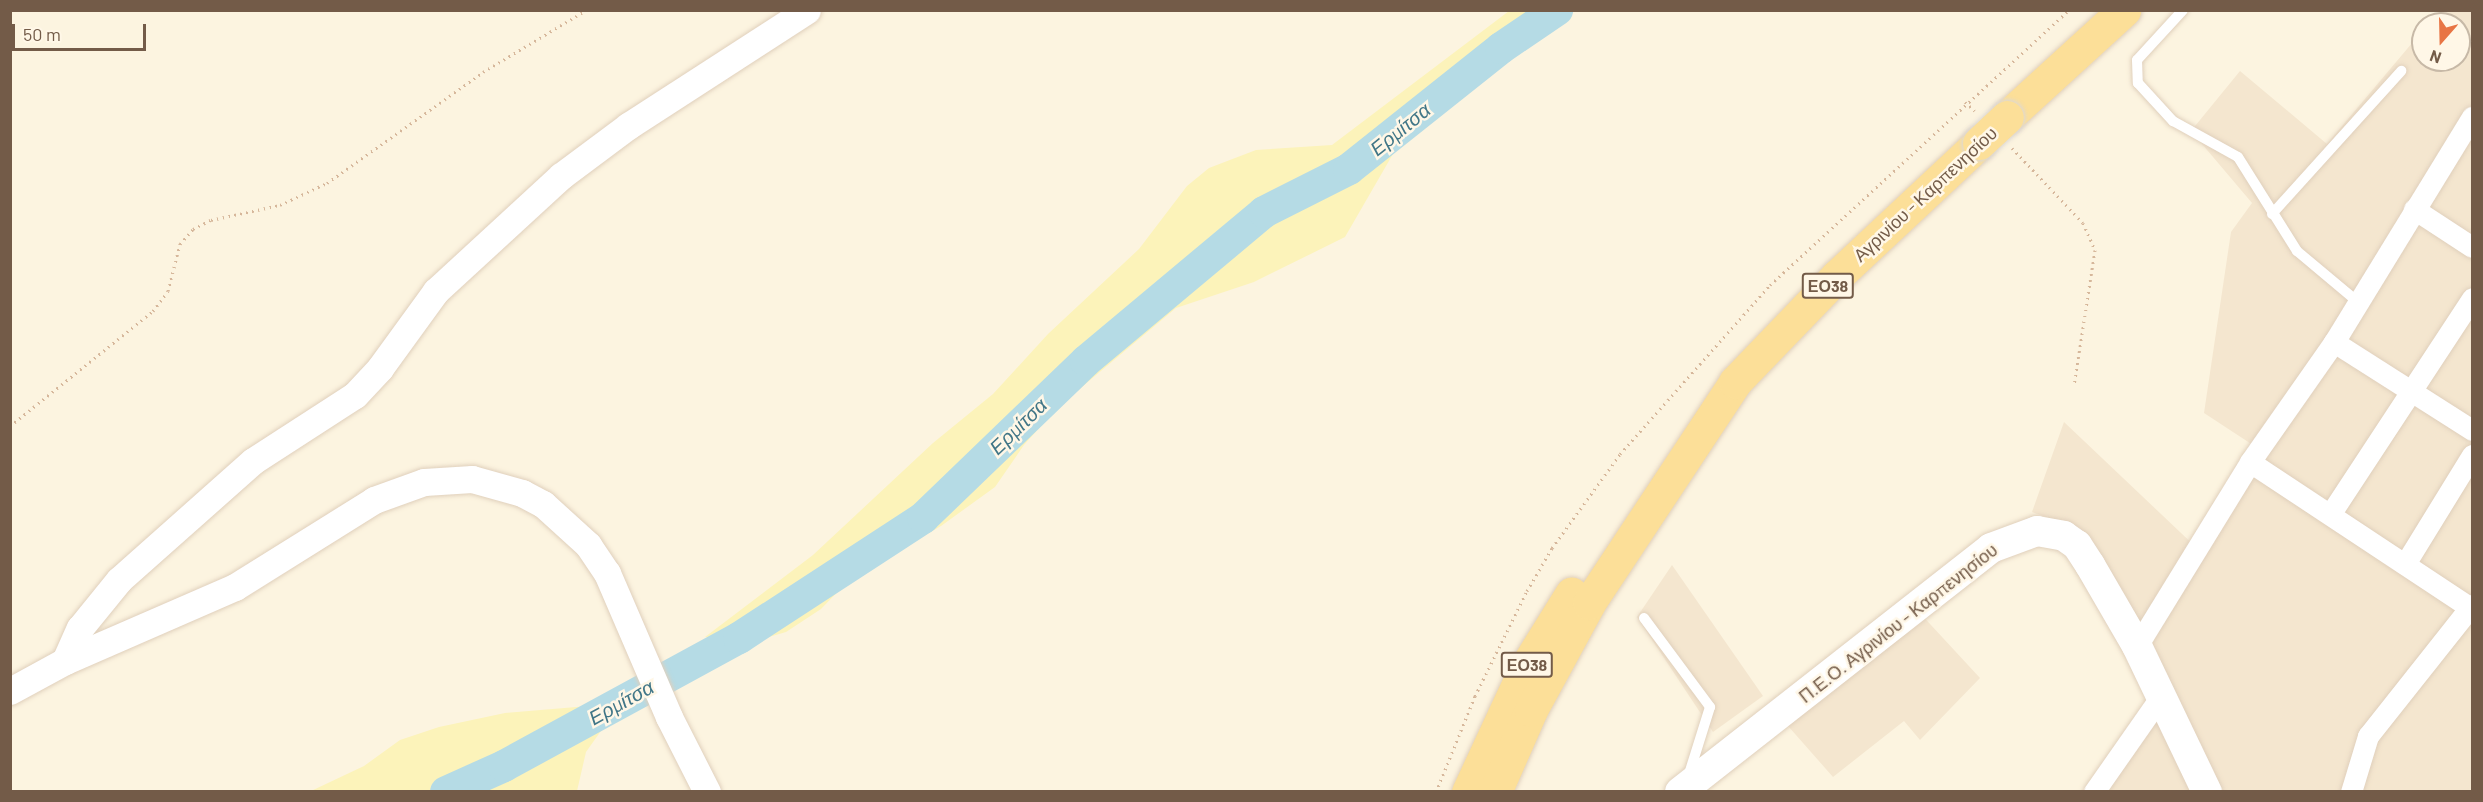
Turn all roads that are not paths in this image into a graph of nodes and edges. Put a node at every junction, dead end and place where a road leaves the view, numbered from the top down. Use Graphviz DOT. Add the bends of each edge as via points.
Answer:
graph roads {
  1 [pos="807,10"];
  2 [pos="2124,10"];
  3 [pos="2183,10"];
  4 [pos="2401,71"];
  5 [pos="2472,117"];
  6 [pos="2414,209"];
  7 [pos="2272,214"];
  8 [pos="2472,247"];
  9 [pos="2472,297"];
  10 [pos="2358,303"];
  11 [pos="2334,342"];
  12 [pos="2410,390"];
  13 [pos="2472,429"];
  14 [pos="2472,455"];
  15 [pos="2250,462"];
  16 [pos="2331,513"];
  17 [pos="2404,564"];
  18 [pos="2472,608"];
  19 [pos="1644,618"];
  20 [pos="2137,646"];
  21 [pos="65,661"];
  22 [pos="10,691"];
  23 [pos="2161,696"];
  24 [pos="1489,788"];
  25 [pos="1685,788"];
  26 [pos="707,792"];
  27 [pos="2094,792"];
  28 [pos="2207,792"];
  29 [pos="2351,792"];
  1 -- 21 [label="street" via="628,126 561,176 436,291 380,368 355,395 253,461 119,580 80,628"];
  2 -- 24 [label="main road, Αγρινίου - Καρπενησίου / ΕΟ38" via="1838,276 1735,382 1589,603"];
  3 -- 7 [label="lane" via="2137,60 2138,83 2173,121 2238,157"];
  4 -- 7 [label="lane"];
  5 -- 6 [label="street"];
  6 -- 8 [label="street"];
  6 -- 10 [label="street"];
  7 -- 10 [label="lane" via="2297,251"];
  9 -- 12 [label="street"];
  10 -- 11 [label="street"];
  11 -- 12 [label="street"];
  11 -- 15 [label="street"];
  12 -- 13 [label="street"];
  12 -- 16 [label="street"];
  14 -- 17 [label="street"];
  15 -- 16 [label="street"];
  15 -- 20 [label="street"];
  16 -- 17 [label="street"];
  17 -- 18 [label="street"];
  18 -- 29 [label="street" via="2367,736"];
  19 -- 25 [label="lane" via="1710,707"];
  20 -- 23 [label="main road, Π.Ε.Ο. Αγρινίου - Καρπενησίου"];
  20 -- 25 [label="main road, Π.Ε.Ο. Αγρινίου - Καρπενησίου" via="2076,545 2050,532 2025,533 1991,548"];
  21 -- 22 [label="street"];
  21 -- 26 [label="street" via="235,587 374,500 447,479 495,484 543,504 588,545 622,607 669,717"];
  23 -- 27 [label="street"];
  23 -- 28 [label="main road, Π.Ε.Ο. Αγρινίου - Καρπενησίου"];
}
